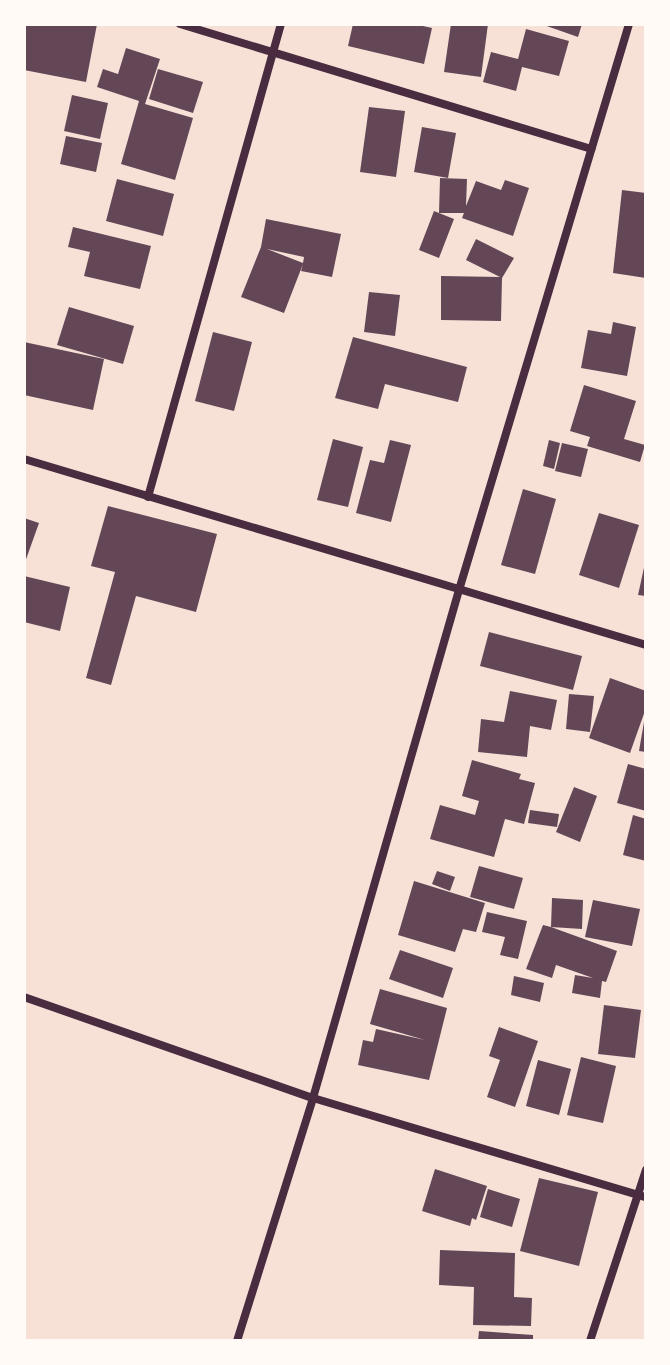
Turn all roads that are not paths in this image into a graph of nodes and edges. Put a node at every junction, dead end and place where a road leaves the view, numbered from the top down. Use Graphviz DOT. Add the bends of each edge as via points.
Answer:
graph roads {
  1 [pos="180,24"];
  2 [pos="281,24"];
  3 [pos="629,24"];
  4 [pos="273,52"];
  5 [pos="591,149"];
  6 [pos="24,459"];
  7 [pos="148,497"];
  8 [pos="459,590"];
  9 [pos="646,645"];
  10 [pos="24,997"];
  11 [pos="313,1098"];
  12 [pos="646,1170"];
  13 [pos="642,1196"];
  14 [pos="237,1341"];
  15 [pos="590,1341"];
  1 -- 4 [label="street"];
  2 -- 4 [label="street"];
  3 -- 5 [label="street"];
  4 -- 5 [label="street"];
  4 -- 7 [label="street"];
  5 -- 8 [label="street"];
  6 -- 7 [label="street"];
  7 -- 8 [label="street"];
  8 -- 9 [label="street"];
  8 -- 11 [label="street"];
  10 -- 11 [label="street"];
  11 -- 13 [label="street"];
  11 -- 14 [label="street"];
  12 -- 13 [label="street"];
  13 -- 15 [label="street"];
}
